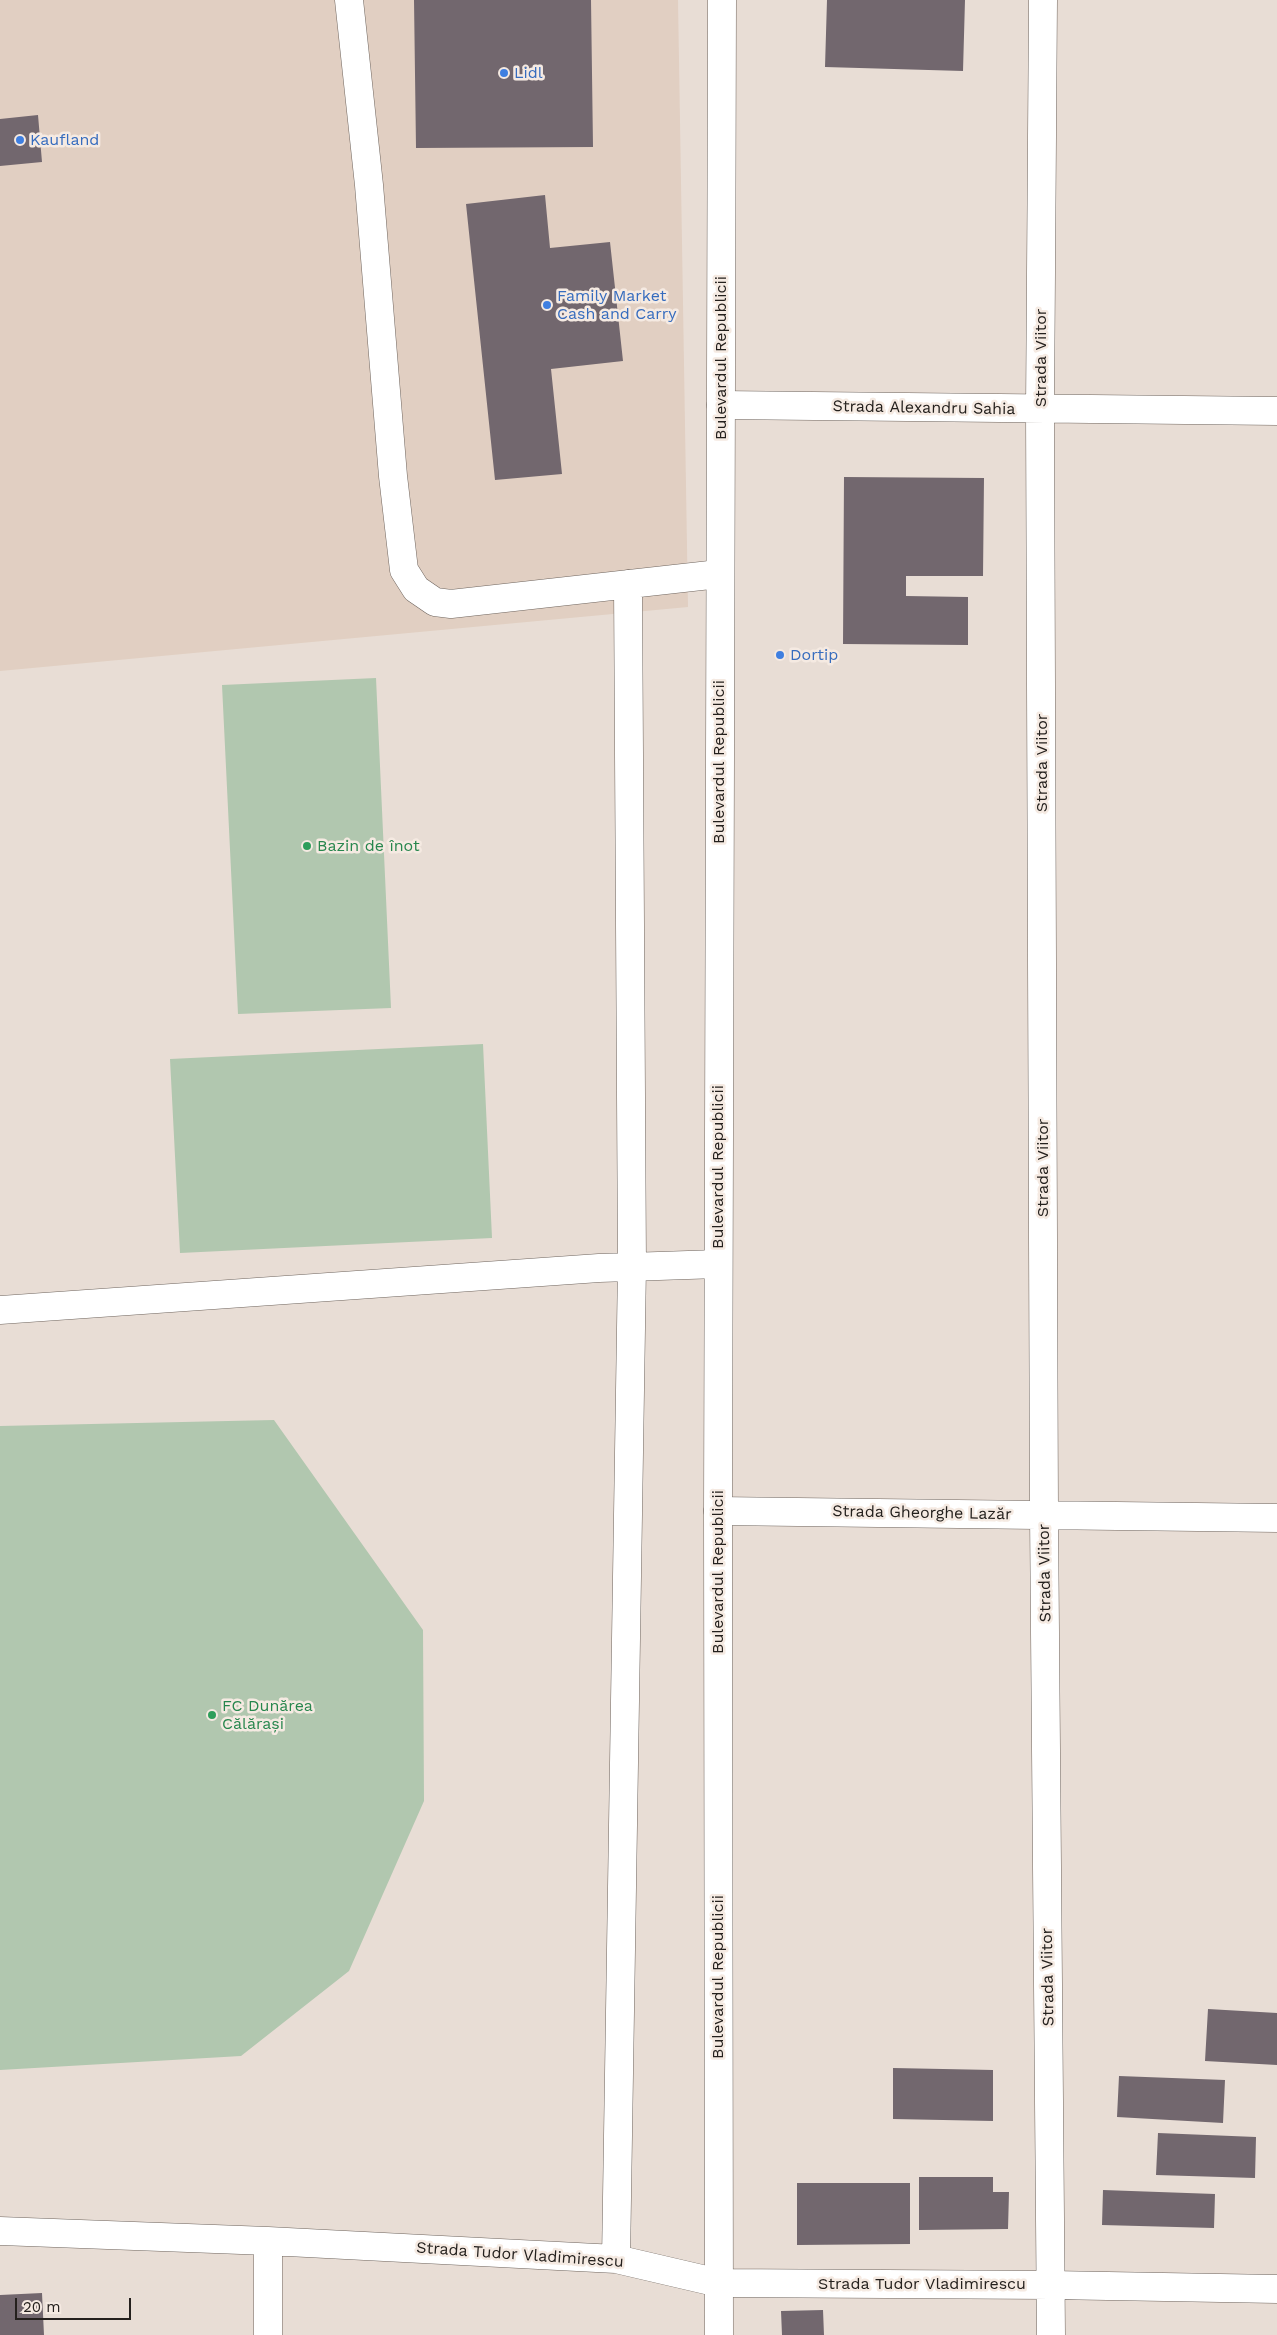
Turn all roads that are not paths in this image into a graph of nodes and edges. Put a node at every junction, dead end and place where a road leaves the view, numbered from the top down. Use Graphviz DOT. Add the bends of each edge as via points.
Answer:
graph roads {
  1 [pos="350,0"];
  2 [pos="722,0"];
  3 [pos="1043,0"];
  4 [pos="721,405"];
  5 [pos="1040,409"];
  6 [pos="1277,411"];
  7 [pos="719,574"];
  8 [pos="628,584"];
  9 [pos="718,1264"];
  10 [pos="632,1266"];
  11 [pos="0,1310"];
  12 [pos="718,1510"];
  13 [pos="1044,1515"];
  14 [pos="1277,1518"];
  15 [pos="0,2231"];
  16 [pos="268,2241"];
  17 [pos="616,2259"];
  18 [pos="719,2283"];
  19 [pos="1051,2285"];
  20 [pos="1277,2289"];
  21 [pos="268,2335"];
  22 [pos="719,2335"];
  23 [pos="1051,2335"];
  1 -- 8 [label="street" via="404,570 416,589 435,602 451,604"];
  2 -- 4 [label="street, Bulevardul Republicii"];
  3 -- 5 [label="street, Strada Viitor"];
  4 -- 5 [label="street, Strada Alexandru Sahia"];
  4 -- 7 [label="street, Bulevardul Republicii"];
  5 -- 6 [label="street, Strada Alexandru Sahia"];
  5 -- 13 [label="street, Strada Viitor"];
  7 -- 8 [label="street"];
  7 -- 9 [label="street, Bulevardul Republicii"];
  8 -- 10 [label="street"];
  9 -- 10 [label="street"];
  9 -- 12 [label="street, Bulevardul Republicii"];
  10 -- 11 [label="street"];
  10 -- 17 [label="street"];
  12 -- 13 [label="street, Strada Gheorghe Lazăr"];
  12 -- 18 [label="street, Bulevardul Republicii"];
  13 -- 14 [label="street, Strada Gheorghe Lazăr"];
  13 -- 19 [label="street, Strada Viitor"];
  15 -- 16 [label="street, Strada Tudor Vladimirescu"];
  16 -- 17 [label="street, Strada Tudor Vladimirescu"];
  16 -- 21 [label="street"];
  17 -- 18 [label="street, Strada Tudor Vladimirescu"];
  18 -- 19 [label="street, Strada Tudor Vladimirescu"];
  18 -- 22 [label="street, Bulevardul Republicii"];
  19 -- 20 [label="street, Strada Tudor Vladimirescu"];
  19 -- 23 [label="street, Strada Viitor"];
}
